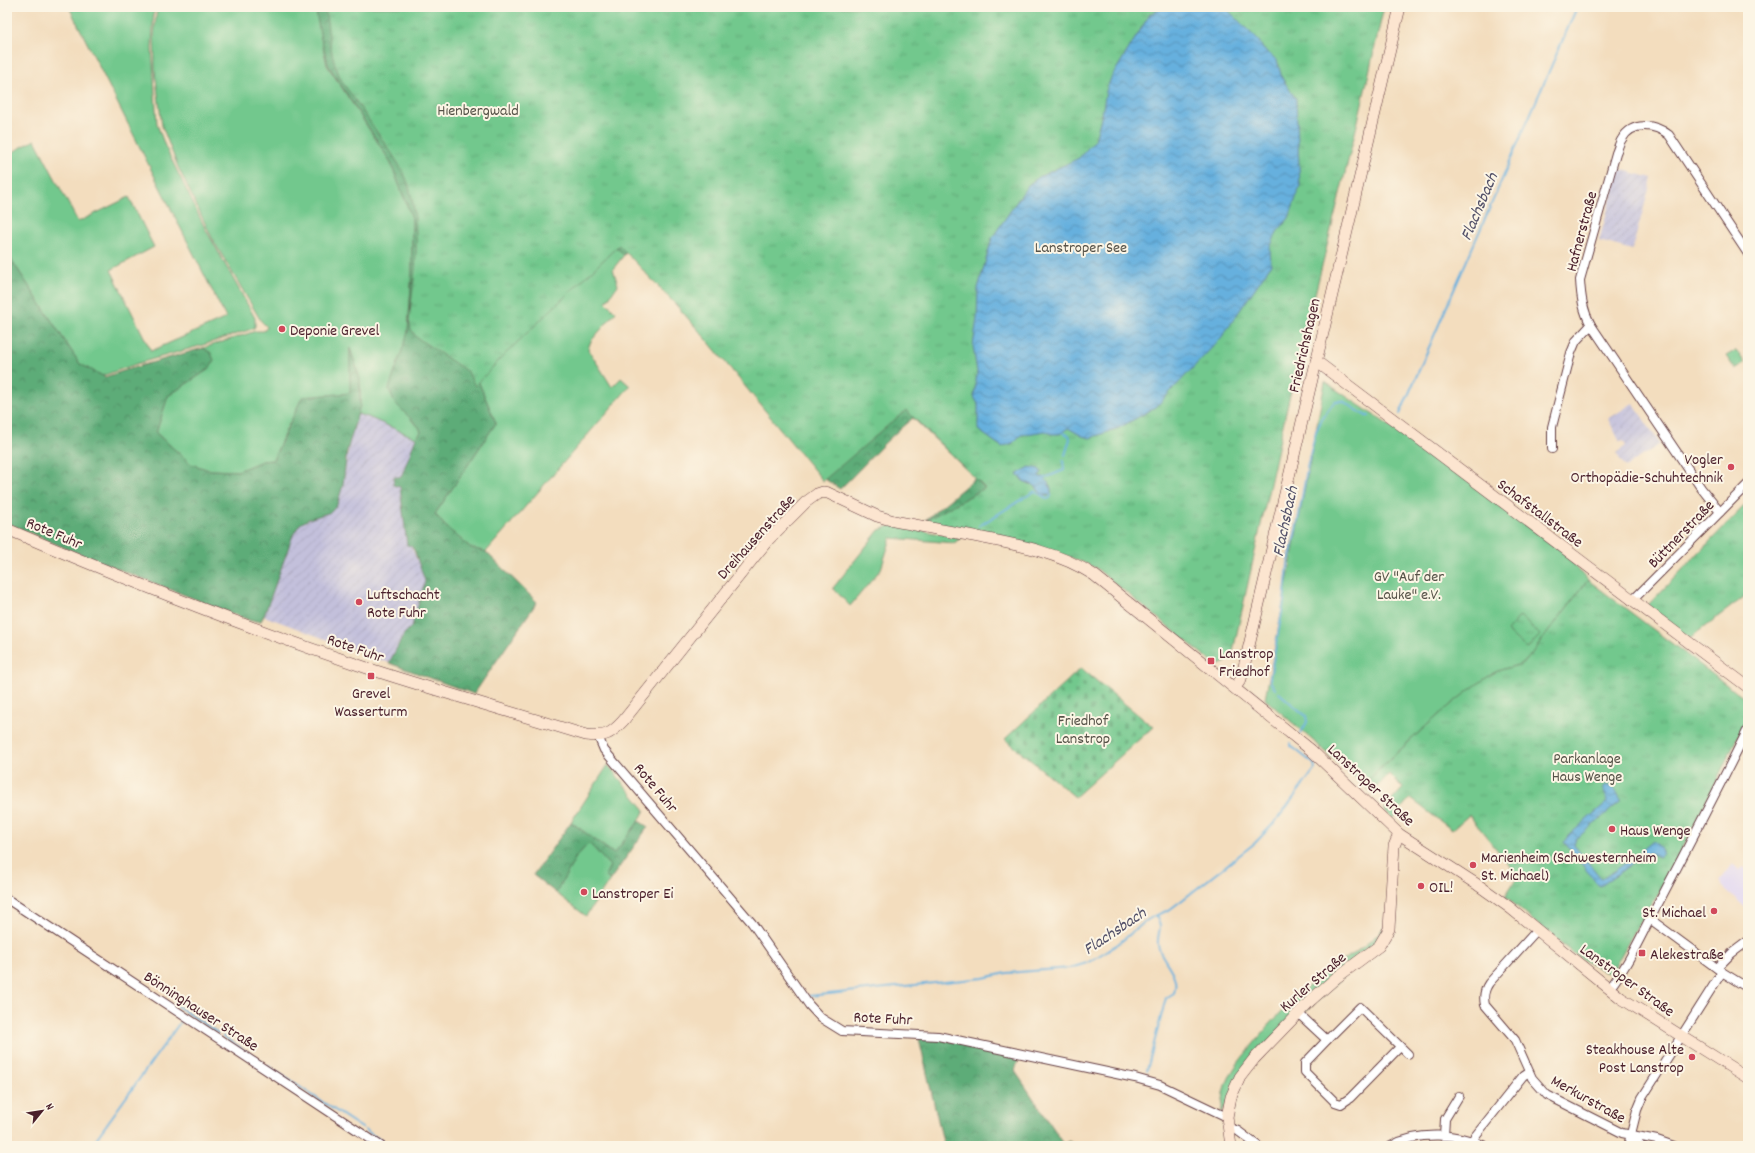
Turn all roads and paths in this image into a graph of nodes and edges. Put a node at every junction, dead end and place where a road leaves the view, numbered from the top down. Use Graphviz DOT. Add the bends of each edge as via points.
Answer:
graph roads {
  1 [pos="1400,7"];
  2 [pos="1748,254"];
  3 [pos="1591,325"];
  4 [pos="1316,361"];
  5 [pos="1552,449"];
  6 [pos="1748,484"];
  7 [pos="1720,512"];
  8 [pos="7,529"];
  9 [pos="1632,601"];
  10 [pos="1141,612"];
  11 [pos="1748,687"];
  12 [pos="1235,688"];
  13 [pos="1748,729"];
  14 [pos="598,736"];
  15 [pos="1400,834"];
  16 [pos="7,899"];
  17 [pos="1650,919"];
  18 [pos="1538,930"];
  19 [pos="1748,941"];
  20 [pos="1720,970"];
  21 [pos="1748,988"];
  22 [pos="1609,989"];
  23 [pos="1298,1013"];
  24 [pos="1681,1036"];
  25 [pos="1327,1040"];
  26 [pos="1400,1047"];
  27 [pos="1408,1054"];
  28 [pos="1529,1072"];
  29 [pos="1748,1078"];
  30 [pos="1459,1096"];
  31 [pos="1227,1122"];
  32 [pos="1444,1136"];
  33 [pos="1631,1136"];
  34 [pos="1472,1140"];
  35 [pos="381,1146"];
  36 [pos="1231,1146"];
  37 [pos="1258,1146"];
  38 [pos="1391,1146"];
  39 [pos="1485,1146"];
  40 [pos="1628,1146"];
  41 [pos="1641,1146"];
  42 [pos="1674,1146"];
  1 -- 4 [label="main road, Friedrichshagen"];
  2 -- 3 [label="street, Hafnerstraße" via="1669,135 1662,129 1649,125 1630,131 1622,138 1616,153 1580,280 1581,296"];
  3 -- 5 [label="street" via="1576,341 1571,353 1552,427"];
  3 -- 7 [label="street, Hafnerstraße" via="1701,488"];
  4 -- 9 [label="main road, Schafstallstraße"];
  4 -- 12 [label="main road, Friedrichshagen" via="1252,636 1241,679"];
  6 -- 7 [label="street, Büttnerstraße"];
  7 -- 9 [label="street, Büttnerstraße"];
  8 -- 14 [label="main road, Rote Fuhr" via="148,587 344,660 460,697"];
  9 -- 11 [label="main road, Schafstallstraße"];
  10 -- 12 [label="main road, Lanstroper Straße"];
  10 -- 14 [label="main road, Dreihausenstraße" via="1094,575 1074,564 1014,544 894,522 823,492 806,502 768,540 620,725 610,733"];
  12 -- 15 [label="main road, Lanstroper Straße" via="1317,755"];
  13 -- 17 [label="street"];
  14 -- 31 [label="street, Rote Fuhr" via="604,750 752,923 809,1005 826,1022 842,1031 938,1036 1135,1078 1160,1085"];
  15 -- 18 [label="main road, Lanstroper Straße" via="1478,885"];
  15 -- 23 [label="main road, Kurler Straße" via="1394,846 1389,929 1379,946 1336,978"];
  16 -- 35 [label="street, Bönninghauser Straße"];
  17 -- 20 [label="street"];
  17 -- 22 [label="street"];
  18 -- 22 [label="main road, Lanstroper Straße"];
  18 -- 28 [label="street, Merkurstraße" via="1497,973 1486,988 1483,999 1489,1010 1515,1040"];
  19 -- 20 [label="street" via="1732,953"];
  20 -- 21 [label="street"];
  20 -- 24 [label="street"];
  22 -- 24 [label="main road, Lanstroper Straße"];
  23 -- 25 [label="street"];
  23 -- 31 [label="main road, Kurler Straße" via="1240,1077 1231,1097"];
  24 -- 29 [label="main road, Lanstroper Straße"];
  24 -- 33 [label="street" via="1642,1098"];
  25 -- 26 [label="street" via="1360,1008"];
  25 -- 26 [label="street" via="1305,1063 1306,1072 1335,1102 1341,1104"];
  26 -- 27 [label="street"];
  28 -- 33 [label="street, Merkurstraße" via="1547,1095"];
  28 -- 34 [label="street" via="1523,1076"];
  30 -- 32 [label="street" via="1445,1119"];
  31 -- 36 [label="main road, Kurler Straße"];
  31 -- 37 [label="street, Rote Fuhr"];
  32 -- 34 [label="street"];
  32 -- 38 [label="street" via="1422,1136"];
  33 -- 40 [label="street"];
  33 -- 41 [label="street"];
  33 -- 42 [label="street, Merkurstraße"];
  34 -- 39 [label="street"];
}
